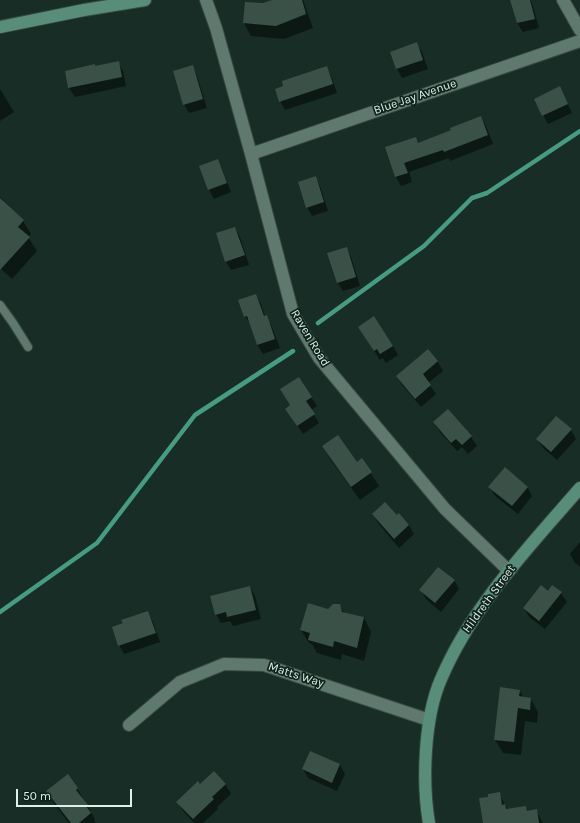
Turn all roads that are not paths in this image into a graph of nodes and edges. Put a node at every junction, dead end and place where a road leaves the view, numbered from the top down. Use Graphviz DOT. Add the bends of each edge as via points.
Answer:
graph roads {
  1 [pos="145,0"];
  2 [pos="206,0"];
  3 [pos="564,0"];
  4 [pos="0,27"];
  5 [pos="580,30"];
  6 [pos="580,41"];
  7 [pos="251,154"];
  8 [pos="0,305"];
  9 [pos="28,347"];
  10 [pos="580,488"];
  11 [pos="509,571"];
  12 [pos="429,720"];
  13 [pos="129,725"];
  14 [pos="429,823"];
  1 -- 4 [label="street"];
  2 -- 7 [label="street, Raven Road"];
  3 -- 5 [label="street"];
  6 -- 7 [label="street, Blue Jay Avenue"];
  7 -- 11 [label="street, Raven Road" via="293,314 319,358 445,509"];
  8 -- 9 [label="lane"];
  10 -- 11 [label="street, Hildreth Street"];
  11 -- 12 [label="street, Hildreth Street" via="466,628 440,680"];
  12 -- 13 [label="street, Matts Way" via="264,665 224,664 180,682"];
  12 -- 14 [label="street, Hildreth Street" via="425,767"];
}
